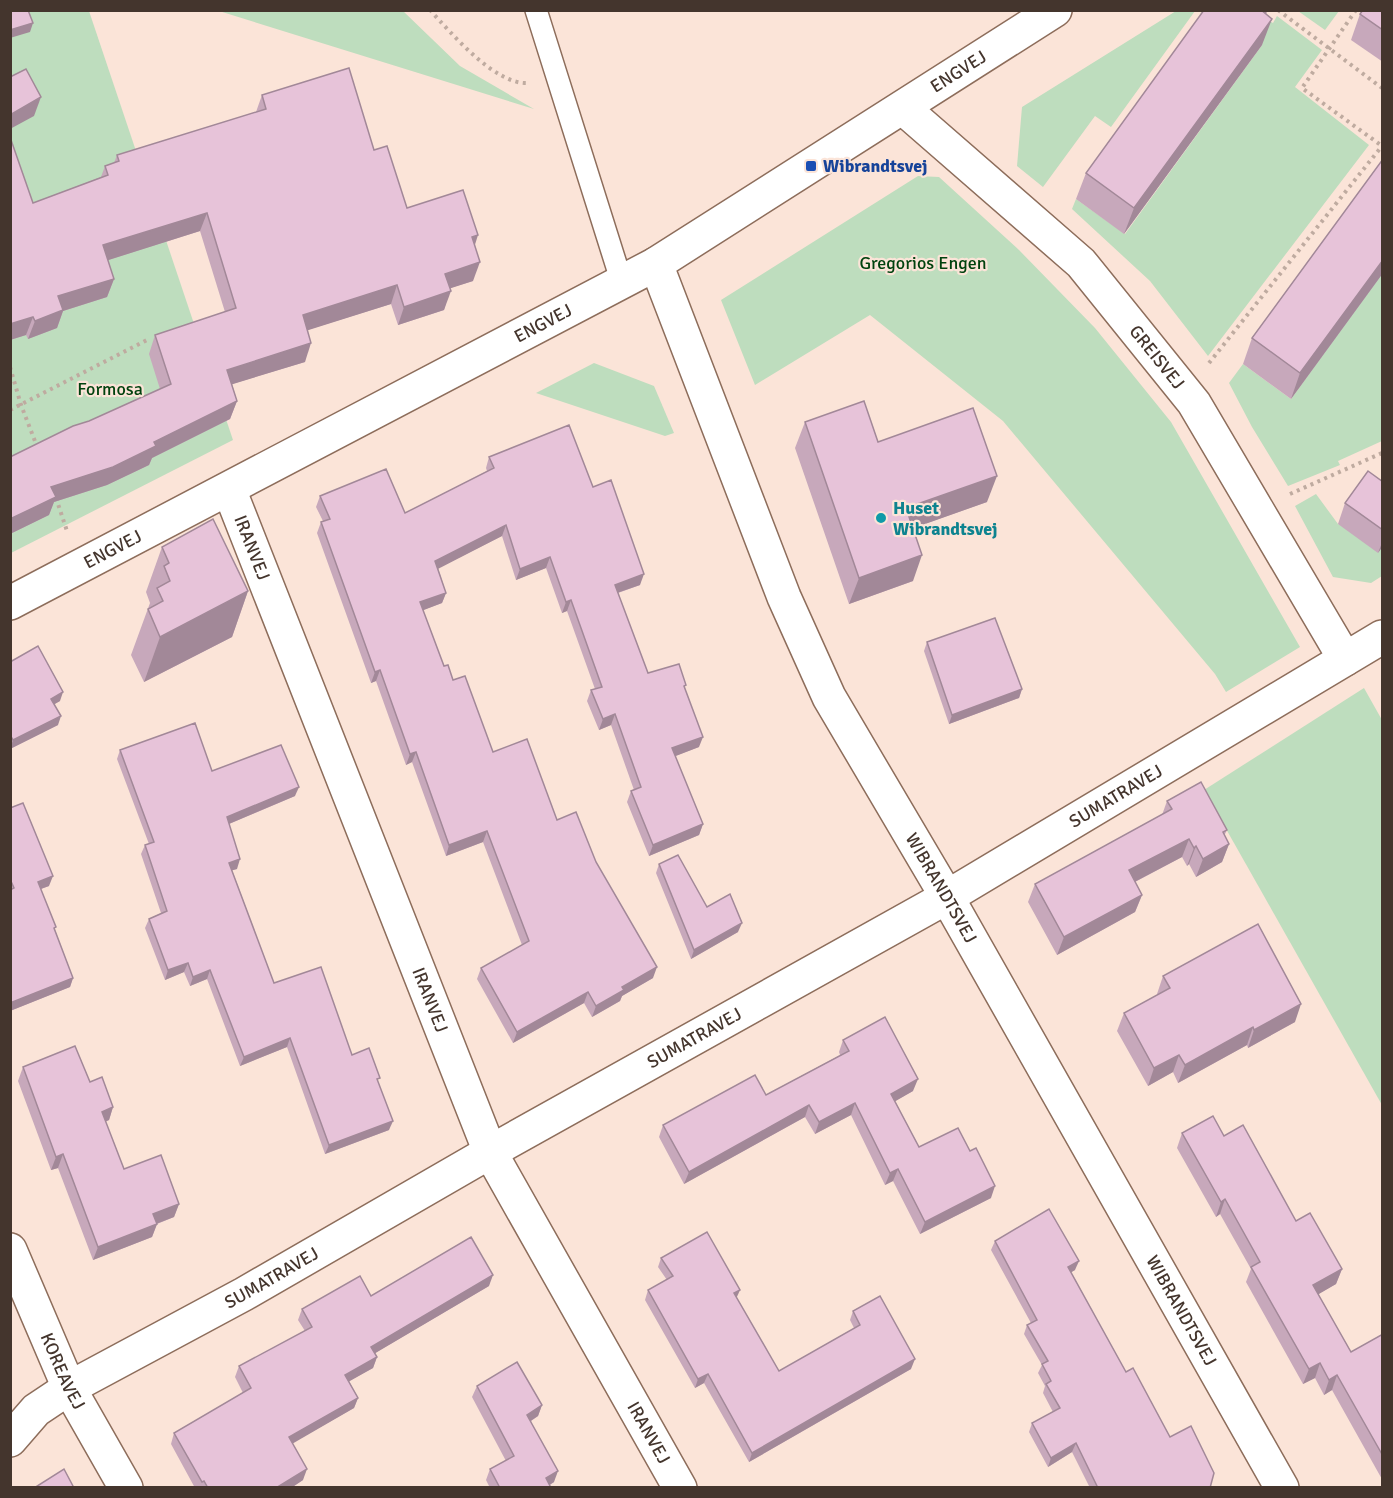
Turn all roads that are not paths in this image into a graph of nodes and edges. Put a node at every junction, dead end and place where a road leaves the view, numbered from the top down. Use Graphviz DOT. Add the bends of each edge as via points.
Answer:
graph roads {
  1 [pos="536,10"];
  2 [pos="1054,10"];
  3 [pos="903,108"];
  4 [pos="656,264"];
  5 [pos="622,283"];
  6 [pos="230,489"];
  7 [pos="10,603"];
  8 [pos="1380,645"];
  9 [pos="1345,659"];
  10 [pos="947,897"];
  11 [pos="490,1152"];
  12 [pos="10,1250"];
  13 [pos="69,1388"];
  14 [pos="10,1440"];
  15 [pos="126,1488"];
  16 [pos="680,1488"];
  17 [pos="1282,1488"];
  1 -- 5 [label="lane"];
  2 -- 3 [label="street, ENGVEJ"];
  3 -- 4 [label="street, ENGVEJ"];
  3 -- 9 [label="street, GREISVEJ" via="1081,263 1194,403"];
  4 -- 5 [label="street, ENGVEJ"];
  4 -- 10 [label="street, WIBRANDTSVEJ" via="784,597 829,697"];
  5 -- 6 [label="street, ENGVEJ"];
  6 -- 7 [label="street, ENGVEJ"];
  6 -- 11 [label="street, IRANVEJ"];
  8 -- 9 [label="street, SUMATRAVEJ"];
  9 -- 10 [label="street, SUMATRAVEJ"];
  10 -- 11 [label="street, SUMATRAVEJ"];
  10 -- 17 [label="street, WIBRANDTSVEJ"];
  11 -- 13 [label="street, SUMATRAVEJ" via="235,1299"];
  11 -- 16 [label="street, IRANVEJ"];
  12 -- 13 [label="street, KOREAVEJ"];
  13 -- 14 [label="street, SUMATRAVEJ" via="36,1410"];
  13 -- 15 [label="street, KOREAVEJ"];
}
